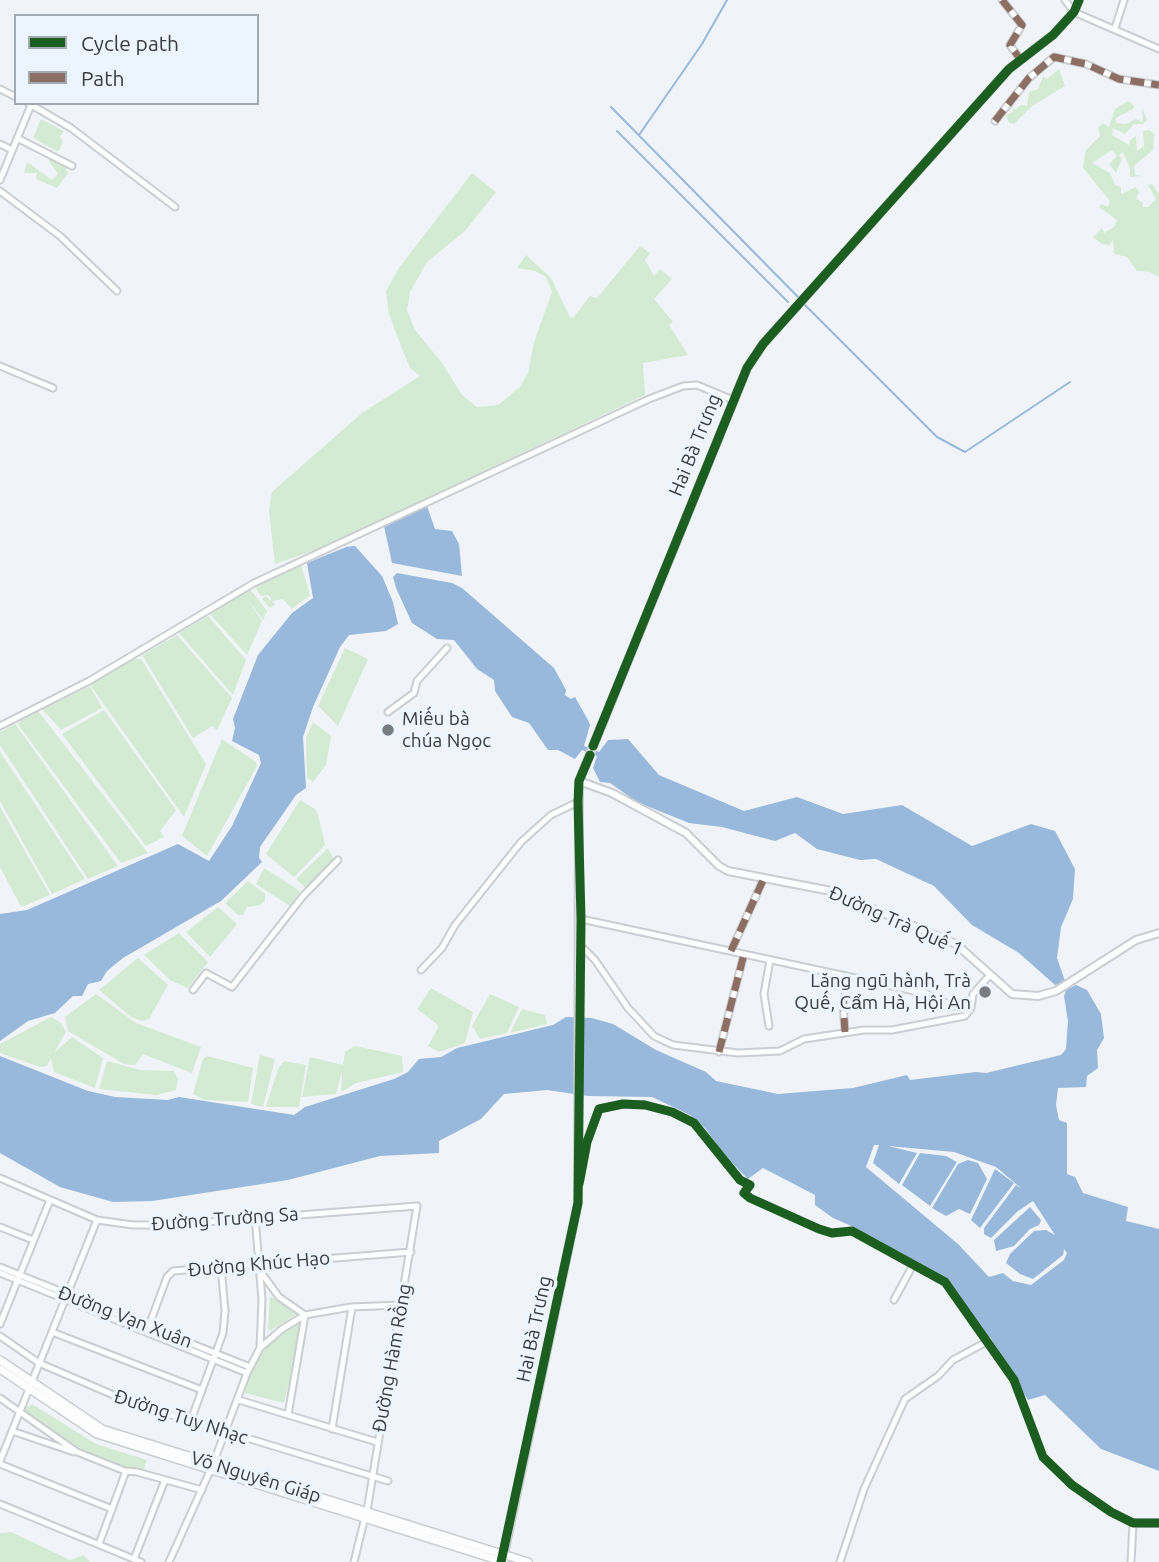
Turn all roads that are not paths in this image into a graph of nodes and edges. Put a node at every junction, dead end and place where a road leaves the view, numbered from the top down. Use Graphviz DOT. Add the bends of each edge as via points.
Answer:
graph roads {
  1 [pos="1065,0"];
  2 [pos="1079,0"];
  3 [pos="1124,0"];
  4 [pos="1005,1"];
  5 [pos="1074,12"];
  6 [pos="1115,28"];
  7 [pos="1159,50"];
  8 [pos="1020,59"];
  9 [pos="1159,85"];
  10 [pos="29,105"];
  11 [pos="31,105"];
  12 [pos="995,121"];
  13 [pos="17,138"];
  14 [pos="0,144"];
  15 [pos="12,150"];
  16 [pos="3,166"];
  17 [pos="72,166"];
  18 [pos="0,180"];
  19 [pos="0,191"];
  20 [pos="174,207"];
  21 [pos="117,291"];
  22 [pos="0,366"];
  23 [pos="53,388"];
  24 [pos="733,400"];
  25 [pos="447,648"];
  26 [pos="387,712"];
  27 [pos="0,726"];
  28 [pos="579,781"];
  29 [pos="578,802"];
  30 [pos="338,860"];
  31 [pos="764,878"];
  32 [pos="581,919"];
  33 [pos="1159,933"];
  34 [pos="580,945"];
  35 [pos="731,951"];
  36 [pos="744,954"];
  37 [pos="770,960"];
  38 [pos="421,970"];
  39 [pos="990,975"];
  40 [pos="849,977"];
  41 [pos="193,989"];
  42 [pos="971,1008"];
  43 [pos="769,1026"];
  44 [pos="845,1032"];
  45 [pos="719,1052"];
  46 [pos="0,1178"];
  47 [pos="579,1184"];
  48 [pos="50,1200"];
  49 [pos="417,1206"];
  50 [pos="255,1217"];
  51 [pos="97,1220"];
  52 [pos="0,1227"];
  53 [pos="33,1240"];
  54 [pos="411,1252"];
  55 [pos="259,1264"];
  56 [pos="913,1265"];
  57 [pos="221,1266"];
  58 [pos="0,1267"];
  59 [pos="260,1271"];
  60 [pos="0,1273"];
  61 [pos="18,1278"];
  62 [pos="66,1297"];
  63 [pos="894,1300"];
  64 [pos="401,1305"];
  65 [pos="352,1307"];
  66 [pos="305,1315"];
  67 [pos="0,1324"];
  68 [pos="148,1328"];
  69 [pos="52,1332"];
  70 [pos="0,1336"];
  71 [pos="988,1341"];
  72 [pos="260,1348"];
  73 [pos="217,1356"];
  74 [pos="0,1360"];
  75 [pos="39,1363"];
  76 [pos="0,1369"];
  77 [pos="248,1370"];
  78 [pos="30,1386"];
  79 [pos="202,1390"];
  80 [pos="0,1398"];
  81 [pos="239,1400"];
  82 [pos="20,1411"];
  83 [pos="288,1415"];
  84 [pos="191,1420"];
  85 [pos="332,1429"];
  86 [pos="12,1431"];
  87 [pos="226,1431"];
  88 [pos="377,1442"];
  89 [pos="77,1452"];
  90 [pos="0,1463"];
  91 [pos="211,1468"];
  92 [pos="126,1471"];
  93 [pos="371,1476"];
  94 [pos="165,1480"];
  95 [pos="388,1481"];
  96 [pos="202,1490"];
  97 [pos="0,1504"];
  98 [pos="112,1509"];
  99 [pos="366,1514"];
  100 [pos="1133,1523"];
  101 [pos="1158,1524"];
  102 [pos="99,1544"];
  103 [pos="134,1559"];
  104 [pos="502,1560"];
  105 [pos="141,1562"];
  106 [pos="169,1562"];
  107 [pos="354,1562"];
  108 [pos="528,1562"];
  109 [pos="840,1562"];
  110 [pos="1131,1562"];
  1 -- 5 [label="street"];
  2 -- 5 [label="street, Hai Bà Trưng"];
  3 -- 6 [label="street"];
  4 -- 8 [label="street" via="1022,25 1010,45"];
  5 -- 6 [label="street"];
  5 -- 8 [label="street, Hai Bà Trưng" via="1054,35"];
  6 -- 7 [label="street"];
  8 -- 24 [label="street, Hai Bà Trưng" via="763,344"];
  9 -- 12 [label="street" via="1119,79 1086,64 1054,57 1029,78"];
  10 -- 13 [label="street"];
  11 -- 20 [label="street" via="64,124"];
  13 -- 15 [label="street"];
  13 -- 17 [label="street"];
  14 -- 15 [label="street"];
  15 -- 16 [label="street"];
  16 -- 18 [label="street"];
  19 -- 21 [label="street" via="60,236"];
  22 -- 23 [label="street"];
  24 -- 27 [label="street" via="697,385 649,399 254,583 89,681"];
  24 -- 28 [label="street, Hai Bà Trưng"];
  25 -- 26 [label="street" via="417,681 414,693"];
  28 -- 29 [label="street, Hai Bà Trưng"];
  28 -- 31 [label="street, Đường Trà Quế 1" via="612,793 685,833 719,866"];
  29 -- 32 [label="street, Hai Bà Trưng"];
  29 -- 38 [label="street" via="551,814 521,842"];
  30 -- 41 [label="street" via="303,896 232,987 206,974"];
  31 -- 35 [label="street"];
  31 -- 39 [label="street, Đường Trà Quế 1" via="831,891 956,944"];
  32 -- 34 [label="street, Hai Bà Trưng"];
  32 -- 35 [label="street"];
  33 -- 39 [label="street, Đường Trà Quế 1" via="1136,940 1056,991 1038,996 1012,995"];
  34 -- 45 [label="street" via="654,1036 673,1045"];
  34 -- 47 [label="street, Hai Bà Trưng"];
  35 -- 36 [label="street"];
  36 -- 37 [label="street"];
  36 -- 45 [label="street"];
  37 -- 40 [label="street"];
  37 -- 43 [label="street" via="764,993"];
  39 -- 42 [label="street" via="973,993"];
  40 -- 42 [label="street"];
  40 -- 44 [label="street" via="843,1003"];
  42 -- 44 [label="street" via="965,1016 892,1030"];
  44 -- 45 [label="street" via="804,1039 780,1051"];
  46 -- 48 [label="street, Đường Trường Sa"];
  47 -- 56 [label="street" via="599,1109 634,1103 659,1108 702,1131 740,1180 750,1185 744,1193 750,1198 819,1229 852,1231"];
  47 -- 104 [label="street, Hai Bà Trưng"];
  48 -- 51 [label="street, Đường Trường Sa"];
  48 -- 53 [label="street"];
  49 -- 50 [label="street, Đường Trường Sa"];
  49 -- 54 [label="street, Đường Hàm Rồng"];
  50 -- 51 [label="street, Đường Trường Sa" via="168,1225"];
  50 -- 55 [label="street"];
  51 -- 62 [label="street"];
  52 -- 53 [label="street"];
  53 -- 61 [label="street"];
  54 -- 55 [label="street, Đường Khúc Hạo"];
  54 -- 64 [label="street, Đường Hàm Rồng"];
  55 -- 57 [label="street, Đường Khúc Hạo"];
  55 -- 59 [label="street"];
  56 -- 63 [label="street"];
  56 -- 71 [label="street" via="953,1290"];
  57 -- 68 [label="street, Đường Khúc Hạo" via="173,1271"];
  57 -- 73 [label="street" via="225,1320"];
  58 -- 61 [label="street, Đường Vạn Xuân"];
  59 -- 66 [label="street" via="279,1297"];
  59 -- 72 [label="street"];
  60 -- 61 [label="street, Đường Vạn Xuân"];
  61 -- 62 [label="street, Đường Vạn Xuân"];
  61 -- 67 [label="street"];
  62 -- 68 [label="street, Đường Vạn Xuân"];
  62 -- 69 [label="street"];
  64 -- 65 [label="street"];
  64 -- 88 [label="street, Đường Hàm Rồng"];
  65 -- 66 [label="street"];
  65 -- 85 [label="street"];
  66 -- 72 [label="street"];
  66 -- 83 [label="street"];
  68 -- 73 [label="street, Đường Vạn Xuân"];
  69 -- 75 [label="street"];
  69 -- 79 [label="street"];
  70 -- 75 [label="street, Đường Tuy Nhạc"];
  71 -- 100 [label="street" via="1019,1390 1043,1457 1083,1493"];
  71 -- 109 [label="street" via="953,1360 905,1399 860,1500"];
  72 -- 77 [label="street"];
  73 -- 77 [label="street, Đường Vạn Xuân"];
  73 -- 79 [label="street"];
  74 -- 78 [label="main road, Võ Nguyên Giáp"];
  75 -- 78 [label="street"];
  75 -- 84 [label="street, Đường Tuy Nhạc" via="132,1404"];
  76 -- 78 [label="main road, Võ Nguyên Giáp"];
  77 -- 81 [label="street"];
  78 -- 82 [label="street"];
  78 -- 91 [label="main road, Võ Nguyên Giáp" via="102,1429"];
  79 -- 84 [label="street"];
  80 -- 82 [label="street"];
  81 -- 83 [label="street"];
  81 -- 87 [label="street"];
  82 -- 86 [label="street"];
  82 -- 89 [label="street"];
  83 -- 85 [label="street"];
  84 -- 87 [label="street, Đường Tuy Nhạc"];
  85 -- 88 [label="street"];
  86 -- 89 [label="street"];
  86 -- 90 [label="street"];
  87 -- 91 [label="street"];
  87 -- 93 [label="street, Đường Tuy Nhạc"];
  88 -- 93 [label="street, Đường Hàm Rồng"];
  89 -- 92 [label="street"];
  90 -- 98 [label="street"];
  91 -- 96 [label="street"];
  91 -- 99 [label="main road, Võ Nguyên Giáp"];
  92 -- 94 [label="street"];
  92 -- 98 [label="street"];
  93 -- 95 [label="street, Đường Tuy Nhạc"];
  93 -- 99 [label="street, Đường Hàm Rồng"];
  94 -- 96 [label="street"];
  94 -- 103 [label="street"];
  96 -- 106 [label="street"];
  97 -- 102 [label="street"];
  98 -- 102 [label="street"];
  99 -- 104 [label="main road, Võ Nguyên Giáp"];
  99 -- 107 [label="street, Đường Hàm Rồng"];
  100 -- 101 [label="street"];
  100 -- 110 [label="street"];
  102 -- 103 [label="street"];
  103 -- 105 [label="street"];
  104 -- 108 [label="main road, Võ Nguyên Giáp"];
}
